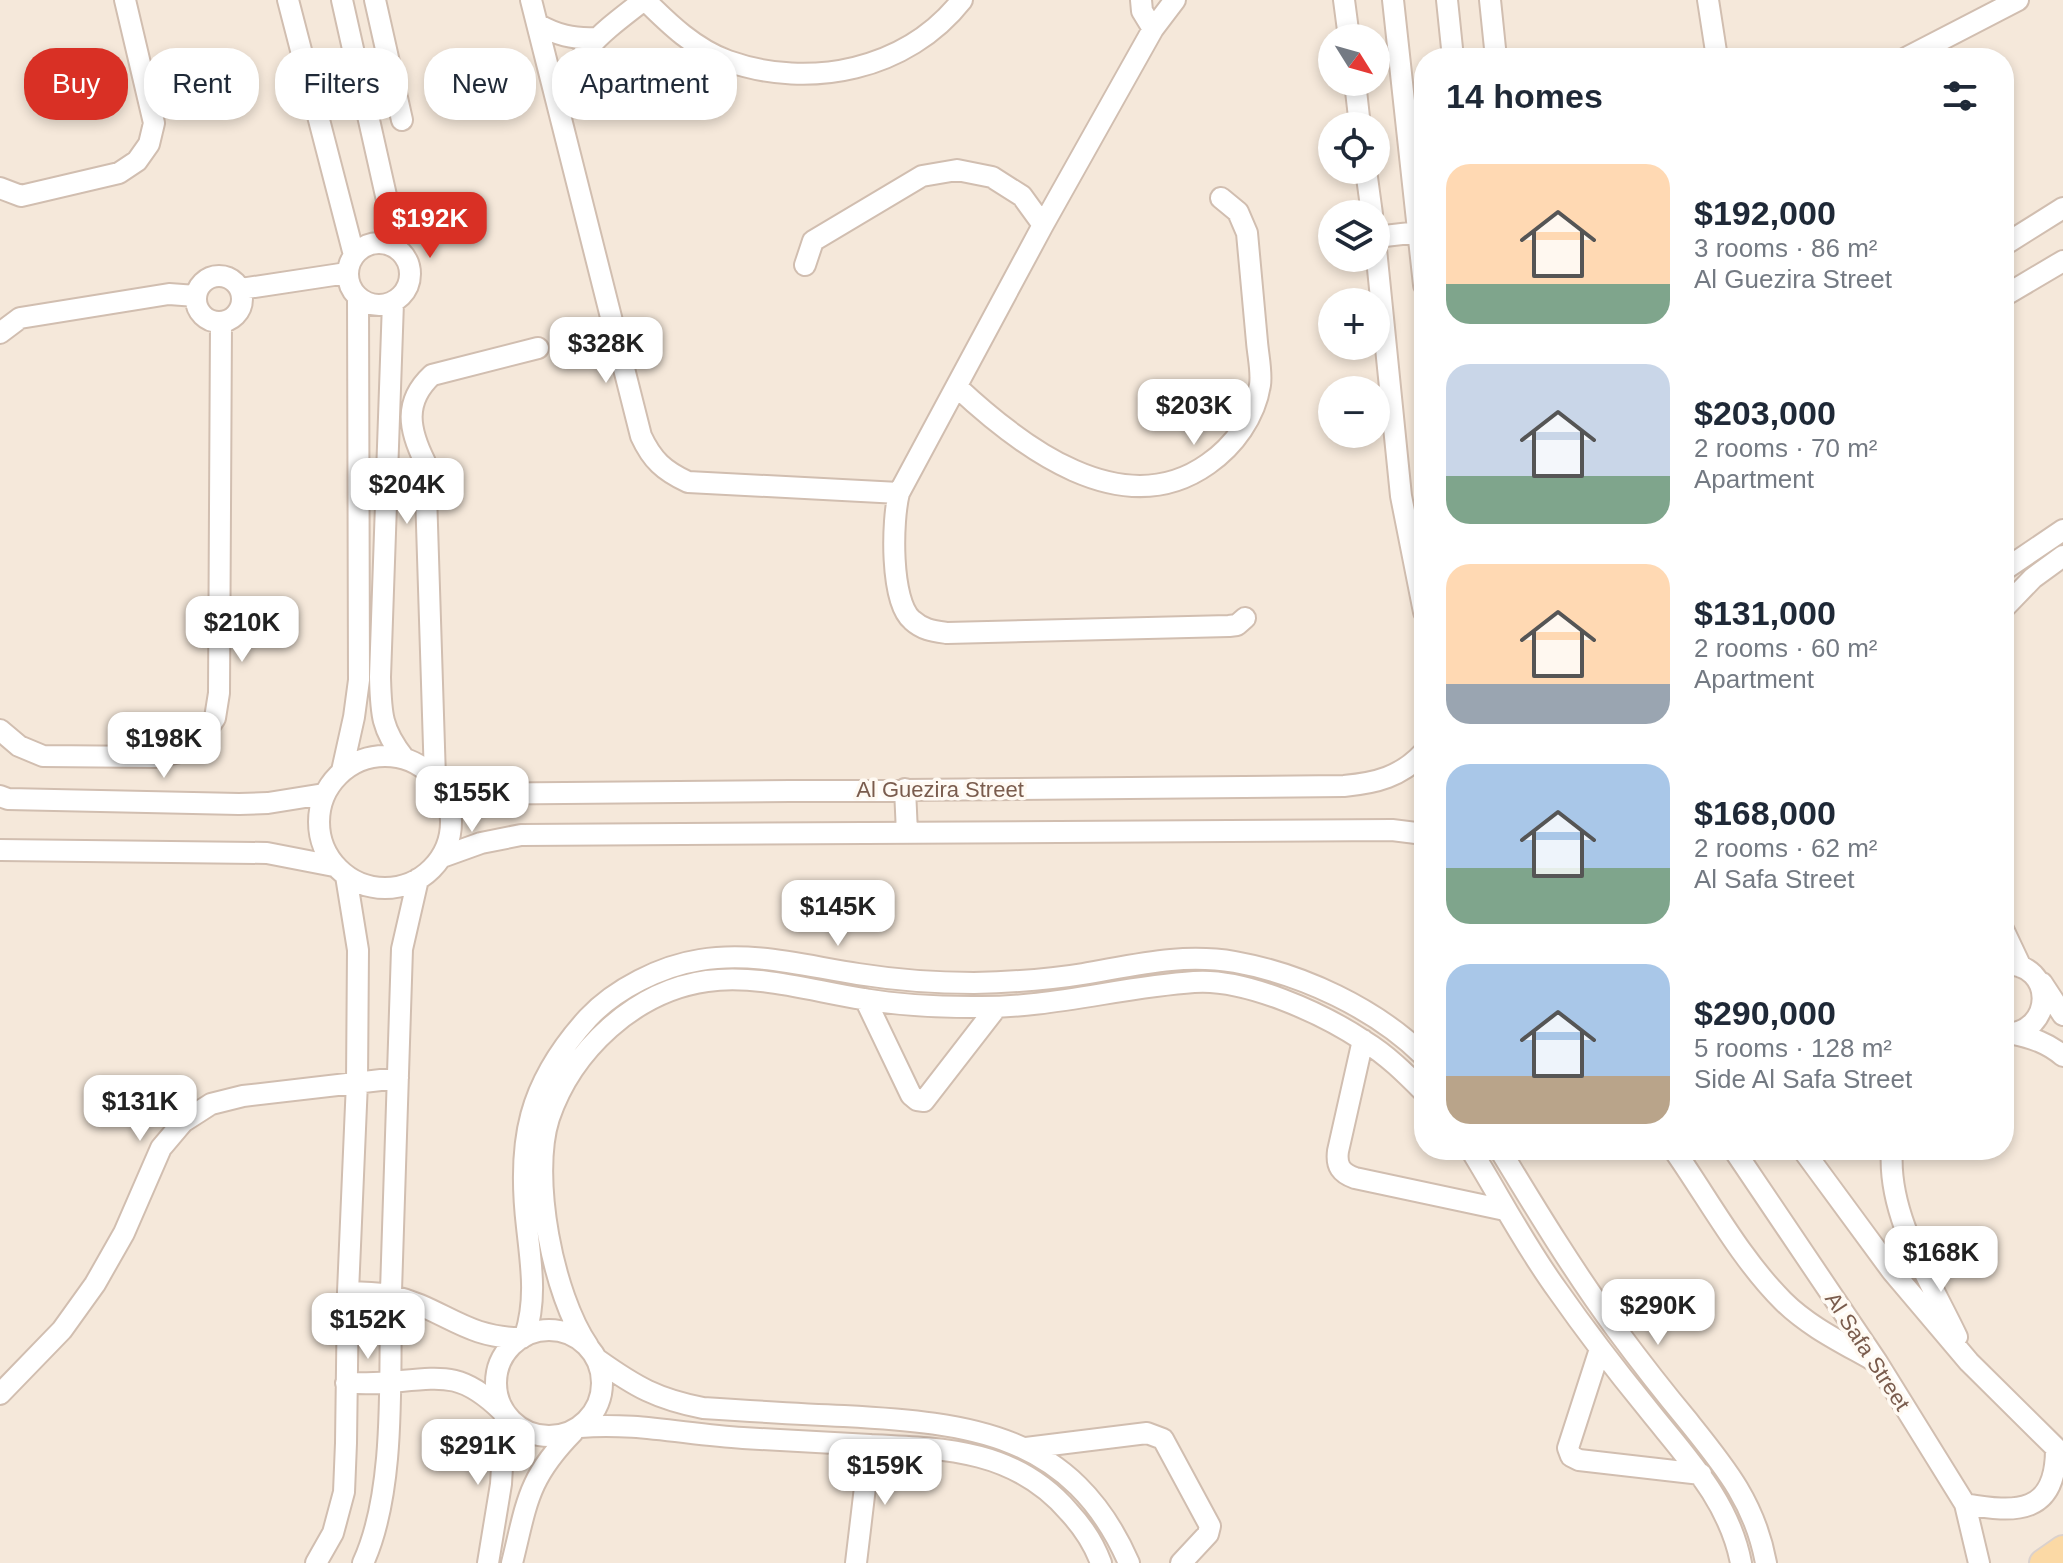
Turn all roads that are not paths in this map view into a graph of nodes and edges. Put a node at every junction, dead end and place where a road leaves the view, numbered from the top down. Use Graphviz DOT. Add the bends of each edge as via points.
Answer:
graph roads {
  1 [pos="125,0"];
  2 [pos="288,0"];
  3 [pos="342,0"];
  4 [pos="375,0"];
  5 [pos="531,0"];
  6 [pos="644,0"];
  7 [pos="962,0"];
  8 [pos="1141,0"];
  9 [pos="1175,0"];
  10 [pos="1393,0"];
  11 [pos="1447,0"];
  12 [pos="1490,0"];
  13 [pos="1708,0"];
  14 [pos="2018,0"];
  15 [pos="1341,4"];
  16 [pos="537,24"];
  17 [pos="1346,24"];
  18 [pos="1153,29"];
  19 [pos="596,38"];
  20 [pos="386,48"];
  21 [pos="587,48"];
  22 [pos="1452,48"];
  23 [pos="1495,48"];
  24 [pos="1715,48"];
  25 [pos="1925,48"];
  26 [pos="552,83"];
  27 [pos="561,120"];
  28 [pos="1414,187"];
  29 [pos="0,188"];
  30 [pos="1221,198"];
  31 [pos="2063,208"];
  32 [pos="1043,225"];
  33 [pos="1414,233"];
  34 [pos="1390,235"];
  35 [pos="2014,239"];
  36 [pos="398,249"];
  37 [pos="2063,261"];
  38 [pos="351,264"];
  39 [pos="805,265"];
  40 [pos="1378,272"];
  41 [pos="241,289"];
  42 [pos="2014,290"];
  43 [pos="196,296"];
  44 [pos="358,297"];
  45 [pos="393,302"];
  46 [pos="221,322"];
  47 [pos="0,333"];
  48 [pos="538,348"];
  49 [pos="957,387"];
  50 [pos="899,493"];
  51 [pos="2063,530"];
  52 [pos="2063,556"];
  53 [pos="1414,562"];
  54 [pos="2014,563"];
  55 [pos="2014,598"];
  56 [pos="1245,618"];
  57 [pos="0,730"];
  58 [pos="404,758"];
  59 [pos="1414,766"];
  60 [pos="342,771"];
  61 [pos="440,786"];
  62 [pos="905,789"];
  63 [pos="324,794"];
  64 [pos="0,796"];
  65 [pos="1414,832"];
  66 [pos="907,833"];
  67 [pos="0,850"];
  68 [pos="442,857"];
  69 [pos="340,871"];
  70 [pos="418,879"];
  71 [pos="1137,963"];
  72 [pos="2014,967"];
  73 [pos="1275,971"];
  74 [pos="2042,983"];
  75 [pos="1140,988"];
  76 [pos="1268,995"];
  77 [pos="865,999"];
  78 [pos="996,1008"];
  79 [pos="2063,1015"];
  80 [pos="2014,1033"];
  81 [pos="2014,1035"];
  82 [pos="1363,1040"];
  83 [pos="1414,1048"];
  84 [pos="2063,1056"];
  85 [pos="398,1078"];
  86 [pos="357,1082"];
  87 [pos="1414,1082"];
  88 [pos="1477,1160"];
  89 [pos="1506,1160"];
  90 [pos="1681,1160"];
  91 [pos="1741,1160"];
  92 [pos="1810,1160"];
  93 [pos="1891,1160"];
  94 [pos="1505,1210"];
  95 [pos="348,1292"];
  96 [pos="391,1295"];
  97 [pos="523,1337"];
  98 [pos="1600,1349"];
  99 [pos="593,1353"];
  100 [pos="1877,1362"];
  101 [pos="1969,1362"];
  102 [pos="346,1383"];
  103 [pos="391,1383"];
  104 [pos="0,1394"];
  105 [pos="504,1412"];
  106 [pos="577,1429"];
  107 [pos="870,1445"];
  108 [pos="1026,1448"];
  109 [pos="2059,1452"];
  110 [pos="1701,1474"];
  111 [pos="1078,1486"];
  112 [pos="1062,1503"];
  113 [pos="1965,1504"];
  114 [pos="2063,1549"];
  115 [pos="316,1563"];
  116 [pos="363,1563"];
  117 [pos="488,1563"];
  118 [pos="512,1563"];
  119 [pos="856,1563"];
  120 [pos="1101,1563"];
  121 [pos="1129,1563"];
  122 [pos="1181,1563"];
  123 [pos="1741,1563"];
  124 [pos="1766,1563"];
  125 [pos="1979,1563"];
  126 [pos="2043,1563"];
  1 -- 29 [label="street" via="154,123 149,144 119,173 21,196"];
  2 -- 38 [label="street"];
  3 -- 36 [label="street"];
  4 -- 20 [label="street"];
  5 -- 16 [label="street"];
  6 -- 7 [label="street" via="681,35 726,61 775,74 814,75 876,62 921,38"];
  6 -- 19 [label="street"];
  8 -- 18 [label="street"];
  9 -- 18 [label="street"];
  10 -- 28 [label="street"];
  11 -- 22 [label="street"];
  12 -- 23 [label="street"];
  13 -- 24 [label="street"];
  14 -- 25 [label="street"];
  15 -- 17 [label="street"];
  16 -- 19 [label="street" via="575,39"];
  16 -- 26 [label="street"];
  18 -- 32 [label="street"];
  19 -- 21 [label="street"];
  27 -- 50 [label="street" via="641,436 651,456 667,473 688,482"];
  30 -- 49 [label="street" via="1238,212 1247,233 1260,383 1248,421 1225,452 1193,475 1155,487 1116,485 1072,469 1030,447"];
  31 -- 35 [label="street"];
  32 -- 39 [label="street" via="1022,196 992,177 957,170 922,176 813,241"];
  32 -- 49 [label="street"];
  33 -- 34 [label="street"];
  36 -- 38 [label="street" via="370,244"];
  36 -- 45 [label="street" via="408,263 409,280"];
  37 -- 42 [label="street"];
  38 -- 41 [label="street"];
  38 -- 44 [label="street" via="352,290"];
  40 -- 53 [label="street" via="1401,496"];
  41 -- 43 [label="street" via="220,275 204,281"];
  41 -- 46 [label="street" via="239,311"];
  43 -- 46 [label="street" via="202,315"];
  43 -- 47 [label="street" via="169,294 20,318"];
  44 -- 45 [label="street" via="375,305"];
  44 -- 60 [label="street" via="359,680"];
  45 -- 58 [label="street" via="380,677 382,721"];
  46 -- 57 [label="street" via="215,718 201,739 180,752 155,757 43,756"];
  48 -- 61 [label="street" via="432,375 419,388 411,413 413,439 425,462"];
  49 -- 50 [label="street"];
  50 -- 56 [label="street" via="894,530 900,601 910,619 926,630 1229,626"];
  51 -- 54 [label="street"];
  52 -- 55 [label="street"];
  58 -- 60 [label="street" via="382,755"];
  58 -- 61 [label="street" via="421,765"];
  59 -- 62 [label="street, Al Guezira Street" via="1370,784 1344,786"];
  60 -- 63 [label="street"];
  61 -- 62 [label="street, Al Guezira Street"];
  61 -- 68 [label="street" via="451,815"];
  62 -- 66 [label="street"];
  63 -- 64 [label="street" via="239,804"];
  63 -- 69 [label="street" via="319,832 324,850"];
  65 -- 66 [label="street, Al Guezira Street"];
  66 -- 68 [label="street, Al Guezira Street" via="521,835"];
  67 -- 69 [label="street" via="267,853"];
  68 -- 70 [label="street"];
  69 -- 70 [label="street" via="363,885 381,888"];
  69 -- 86 [label="street" via="358,950"];
  70 -- 85 [label="street" via="402,949"];
  71 -- 73 [label="street" via="1199,957"];
  71 -- 75 [label="street"];
  71 -- 97 [label="street" via="1041,979 972,983 861,975 731,956 663,970 626,988 590,1016 559,1054 529,1117 523,1158 533,1294"];
  72 -- 74 [label="street"];
  73 -- 76 [label="street"];
  73 -- 83 [label="street" via="1327,991"];
  74 -- 79 [label="street"];
  74 -- 80 [label="street" via="2042,1010 2036,1021"];
  75 -- 76 [label="street" via="1198,981"];
  75 -- 78 [label="street"];
  76 -- 82 [label="street"];
  77 -- 78 [label="street"];
  77 -- 78 [label="street" via="911,1095 924,1101"];
  77 -- 99 [label="street" via="756,982 708,981 644,1003 609,1027 584,1055 549,1119 542,1176 562,1294"];
  81 -- 84 [label="street" via="2035,1039"];
  82 -- 87 [label="street"];
  82 -- 94 [label="street" via="1338,1151 1342,1172"];
  85 -- 86 [label="street"];
  85 -- 96 [label="street"];
  86 -- 95 [label="street"];
  86 -- 104 [label="street" via="243,1096 211,1104 183,1122 161,1148 95,1284 62,1330"];
  88 -- 94 [label="street"];
  89 -- 124 [label="street" via="1575,1274 1721,1460 1745,1498"];
  90 -- 100 [label="street" via="1785,1303"];
  91 -- 100 [label="street, Al Safa Street"];
  92 -- 101 [label="street" via="1892,1271"];
  93 -- 101 [label="street" via="1896,1206"];
  94 -- 98 [label="street"];
  95 -- 96 [label="street"];
  95 -- 102 [label="street"];
  96 -- 97 [label="street" via="475,1332"];
  96 -- 103 [label="street"];
  97 -- 99 [label="street" via="557,1330 574,1335"];
  97 -- 105 [label="street" via="497,1369"];
  98 -- 110 [label="street"];
  98 -- 110 [label="street" via="1568,1448 1571,1456"];
  99 -- 106 [label="street" via="602,1390 591,1417"];
  99 -- 108 [label="street" via="639,1389 670,1402 933,1423 995,1435"];
  100 -- 113 [label="street, Al Safa Street"];
  101 -- 109 [label="street"];
  102 -- 103 [label="street"];
  102 -- 115 [label="street" via="344,1492 333,1533"];
  103 -- 105 [label="street" via="453,1380 485,1394"];
  103 -- 116 [label="street" via="384,1491"];
  105 -- 106 [label="street" via="536,1435"];
  105 -- 117 [label="street" via="501,1484"];
  106 -- 107 [label="street" via="633,1426"];
  106 -- 118 [label="street" via="556,1450 528,1495"];
  107 -- 112 [label="street" via="930,1447 988,1458 1029,1477"];
  107 -- 119 [label="street"];
  108 -- 111 [label="street"];
  108 -- 122 [label="street" via="1147,1433 1163,1439 1210,1526"];
  109 -- 113 [label="street" via="2045,1493 2026,1507 2003,1510"];
  110 -- 123 [label="street" via="1723,1509"];
  111 -- 112 [label="street"];
  111 -- 121 [label="street" via="1101,1511"];
  112 -- 120 [label="street"];
  113 -- 125 [label="street, Al Safa Street"];
  114 -- 126 [label="main road"];
}
